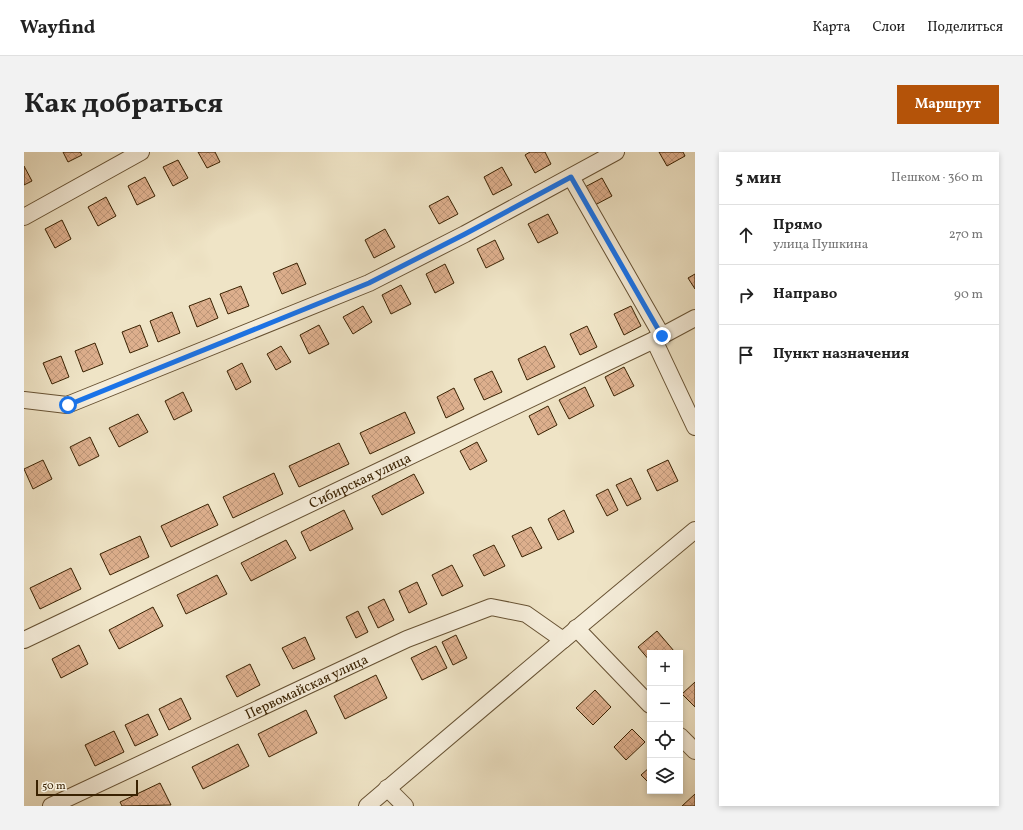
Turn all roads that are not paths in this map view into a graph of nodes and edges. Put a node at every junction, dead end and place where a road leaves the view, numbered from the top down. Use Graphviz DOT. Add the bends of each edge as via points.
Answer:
graph roads {
  1 [pos="141,152"];
  2 [pos="616,152"];
  3 [pos="571,177"];
  4 [pos="24,217"];
  5 [pos="695,318"];
  6 [pos="658,338"];
  7 [pos="24,400"];
  8 [pos="695,426"];
  9 [pos="695,530"];
  10 [pos="576,628"];
  11 [pos="24,640"];
  12 [pos="563,640"];
  13 [pos="647,702"];
  14 [pos="683,739"];
  15 [pos="695,751"];
  16 [pos="387,788"];
  17 [pos="51,806"];
  18 [pos="367,806"];
  19 [pos="405,806"];
  1 -- 4 [label="street"];
  2 -- 3 [label="street"];
  3 -- 6 [label="street"];
  3 -- 7 [label="street" via="369,283 68,405"];
  5 -- 6 [label="street, Сибирская улица"];
  6 -- 8 [label="street"];
  6 -- 11 [label="street, Сибирская улица"];
  9 -- 10 [label="street"];
  10 -- 12 [label="street"];
  10 -- 13 [label="street"];
  12 -- 16 [label="street"];
  12 -- 17 [label="street, Первомайская улица" via="526,614 491,608 407,639"];
  14 -- 15 [label="street"];
  16 -- 18 [label="street"];
  16 -- 19 [label="street"];
}
